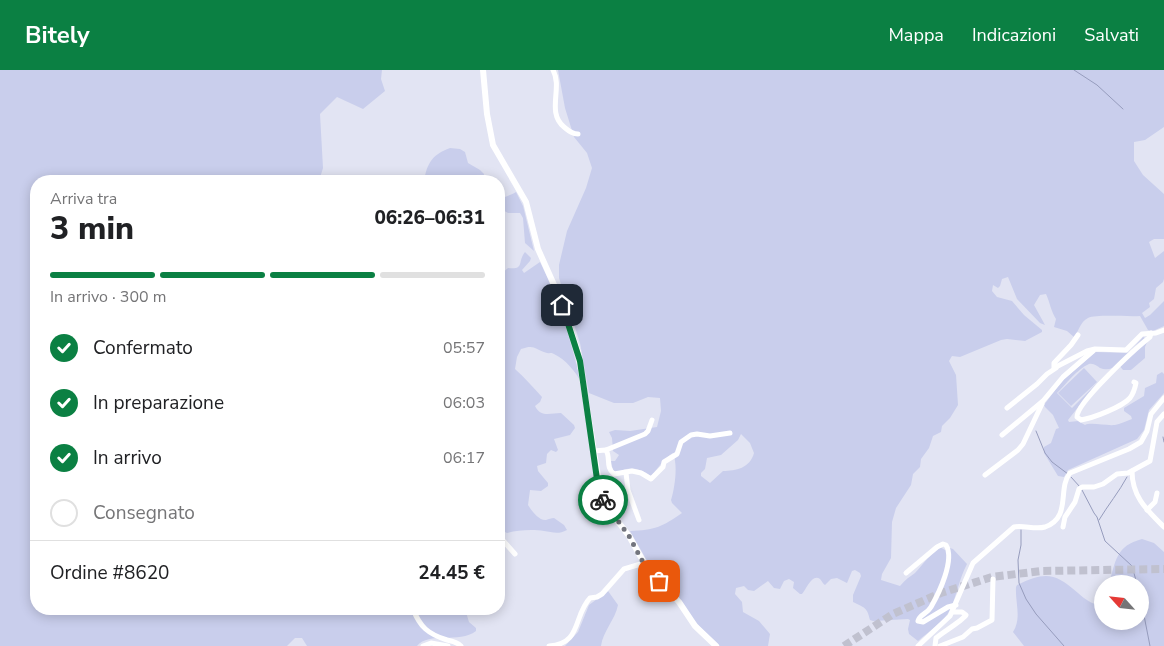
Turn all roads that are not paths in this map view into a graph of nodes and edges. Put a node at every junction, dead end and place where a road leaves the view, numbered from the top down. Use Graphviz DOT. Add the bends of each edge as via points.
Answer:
graph roads {
  1 [pos="482,70"];
  2 [pos="553,70"];
  3 [pos="578,134"];
  4 [pos="1164,330"];
  5 [pos="1151,333"];
  6 [pos="1078,335"];
  7 [pos="1095,349"];
  8 [pos="1056,368"];
  9 [pos="1134,382"];
  10 [pos="1164,398"];
  11 [pos="1043,401"];
  12 [pos="1006,408"];
  13 [pos="1164,414"];
  14 [pos="652,420"];
  15 [pos="730,433"];
  16 [pos="1002,435"];
  17 [pos="606,450"];
  18 [pos="594,451"];
  19 [pos="1132,471"];
  20 [pos="626,473"];
  21 [pos="985,475"];
  22 [pos="1157,492"];
  23 [pos="1147,510"];
  24 [pos="639,520"];
  25 [pos="1063,527"];
  26 [pos="1164,528"];
  27 [pos="505,543"];
  28 [pos="515,554"];
  29 [pos="644,563"];
  30 [pos="906,573"];
  31 [pos="993,578"];
  32 [pos="956,606"];
  33 [pos="953,612"];
  34 [pos="415,615"];
  35 [pos="423,646"];
  36 [pos="448,646"];
  37 [pos="461,646"];
  38 [pos="549,646"];
  39 [pos="716,646"];
  40 [pos="918,646"];
  41 [pos="935,646"];
  42 [pos="940,646"];
  1 -- 18 [label="main road" via="493,145 526,202 538,249 559,296 578,352"];
  2 -- 3 [label="street" via="557,78 555,109 558,120 572,133"];
  4 -- 5 [label="street"];
  5 -- 7 [label="street" via="1141,335 1126,350"];
  5 -- 9 [label="street" via="1099,384 1079,409 1077,417 1081,420 1088,418 1126,402 1132,396"];
  6 -- 8 [label="street" via="1054,363"];
  7 -- 8 [label="street"];
  7 -- 11 [label="street" via="1063,376"];
  8 -- 12 [label="street"];
  10 -- 32 [label="street" via="1151,414 1141,442 1070,473 1066,479 1062,507 1055,520 1041,528 1014,527 977,558 966,576"];
  11 -- 16 [label="street"];
  11 -- 21 [label="street" via="1023,444"];
  13 -- 19 [label="street" via="1156,428 1150,461"];
  14 -- 17 [label="street" via="645,434"];
  15 -- 20 [label="street" via="694,434 683,440 677,454 664,462 652,478 638,472"];
  17 -- 18 [label="street"];
  17 -- 20 [label="street" via="612,473"];
  18 -- 29 [label="main road" via="600,495"];
  19 -- 23 [label="street" via="1136,495"];
  19 -- 25 [label="street" via="1117,474 1104,484 1082,487"];
  20 -- 24 [label="street" via="628,490"];
  22 -- 23 [label="street" via="1155,502"];
  23 -- 26 [label="street"];
  27 -- 28 [label="street"];
  29 -- 38 [label="street" via="624,569 602,594 590,598 572,635 560,644"];
  29 -- 39 [label="main road" via="679,602 695,626"];
  30 -- 32 [label="street" via="937,547 946,545 945,578 931,608 918,621 923,622 942,610"];
  31 -- 42 [label="street" via="992,620"];
  32 -- 33 [label="street"];
  33 -- 40 [label="street"];
  33 -- 41 [label="street" via="966,615 936,638"];
  34 -- 37 [label="street" via="424,629"];
  35 -- 36 [label="street" via="431,643"];
}
